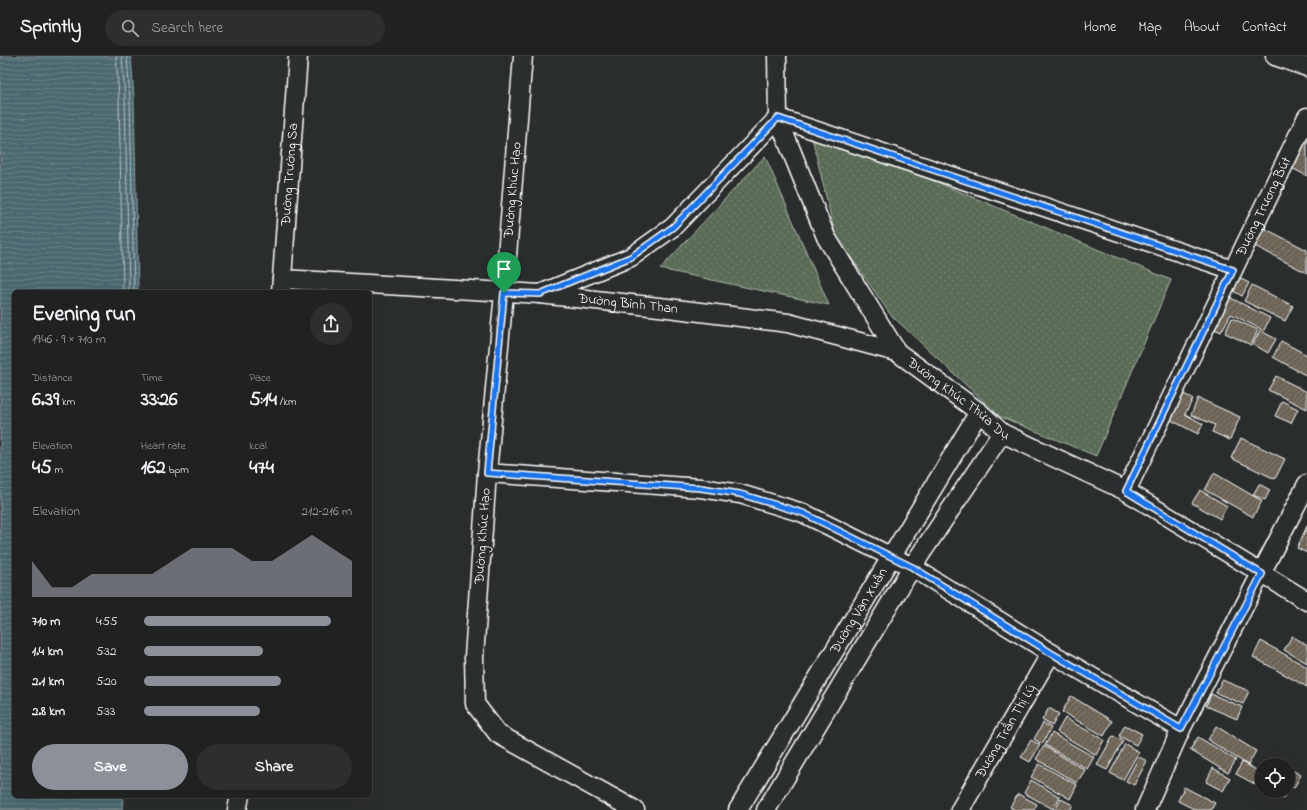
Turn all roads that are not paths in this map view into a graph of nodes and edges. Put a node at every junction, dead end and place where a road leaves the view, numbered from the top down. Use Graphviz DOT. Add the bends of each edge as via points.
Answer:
graph roads {
  1 [pos="298,56"];
  2 [pos="523,56"];
  3 [pos="777,56"];
  4 [pos="1275,56"];
  5 [pos="1307,67"];
  6 [pos="1307,117"];
  7 [pos="778,118"];
  8 [pos="1233,270"];
  9 [pos="282,286"];
  10 [pos="504,293"];
  11 [pos="540,294"];
  12 [pos="897,352"];
  13 [pos="979,412"];
  14 [pos="1002,433"];
  15 [pos="487,473"];
  16 [pos="1307,484"];
  17 [pos="1126,491"];
  18 [pos="891,555"];
  19 [pos="912,567"];
  20 [pos="1262,574"];
  21 [pos="1307,601"];
  22 [pos="1051,653"];
  23 [pos="1181,729"];
  24 [pos="240,798"];
  25 [pos="237,810"];
  26 [pos="635,810"];
  27 [pos="738,810"];
  28 [pos="766,810"];
  29 [pos="960,810"];
  30 [pos="1145,810"];
  1 -- 9 [label="street, Đường Trường Sa"];
  2 -- 10 [label="street, Đường Khúc Hạo"];
  3 -- 7 [label="street, Đường Khúc Thừa Dụ"];
  4 -- 5 [label="street"];
  6 -- 8 [label="street, Đường Trương Bút"];
  7 -- 8 [label="street"];
  7 -- 11 [label="street" via="673,227 631,257"];
  7 -- 12 [label="street, Đường Khúc Thừa Dụ" via="826,237"];
  8 -- 17 [label="street, Đường Trương Bút"];
  9 -- 10 [label="street, Đường Bình Than"];
  10 -- 11 [label="street, Đường Bình Than"];
  10 -- 15 [label="street, Đường Khúc Hạo"];
  11 -- 12 [label="street, Đường Bình Than" via="788,323"];
  12 -- 13 [label="street, Đường Khúc Thừa Dụ"];
  13 -- 14 [label="street, Đường Khúc Thừa Dụ"];
  13 -- 18 [label="street, Đường Vạn Xuân"];
  14 -- 17 [label="street, Đường Khúc Thừa Dụ"];
  14 -- 19 [label="street, Đường Vạn Xuân"];
  15 -- 18 [label="street" via="701,488 740,494 803,513"];
  15 -- 26 [label="street, Đường Khúc Hạo" via="474,657 475,704 498,734"];
  16 -- 20 [label="street"];
  17 -- 20 [label="street, Đường Khúc Thừa Dụ"];
  18 -- 19 [label="street"];
  18 -- 27 [label="street, Đường Vạn Xuân"];
  19 -- 22 [label="street"];
  19 -- 28 [label="street, Đường Vạn Xuân"];
  20 -- 21 [label="street, Đường Khúc Thừa Dụ"];
  20 -- 23 [label="street"];
  22 -- 23 [label="street"];
  22 -- 29 [label="street, Đường Trần Thị Lý"];
  23 -- 30 [label="street"];
  24 -- 25 [label="street"];
}
